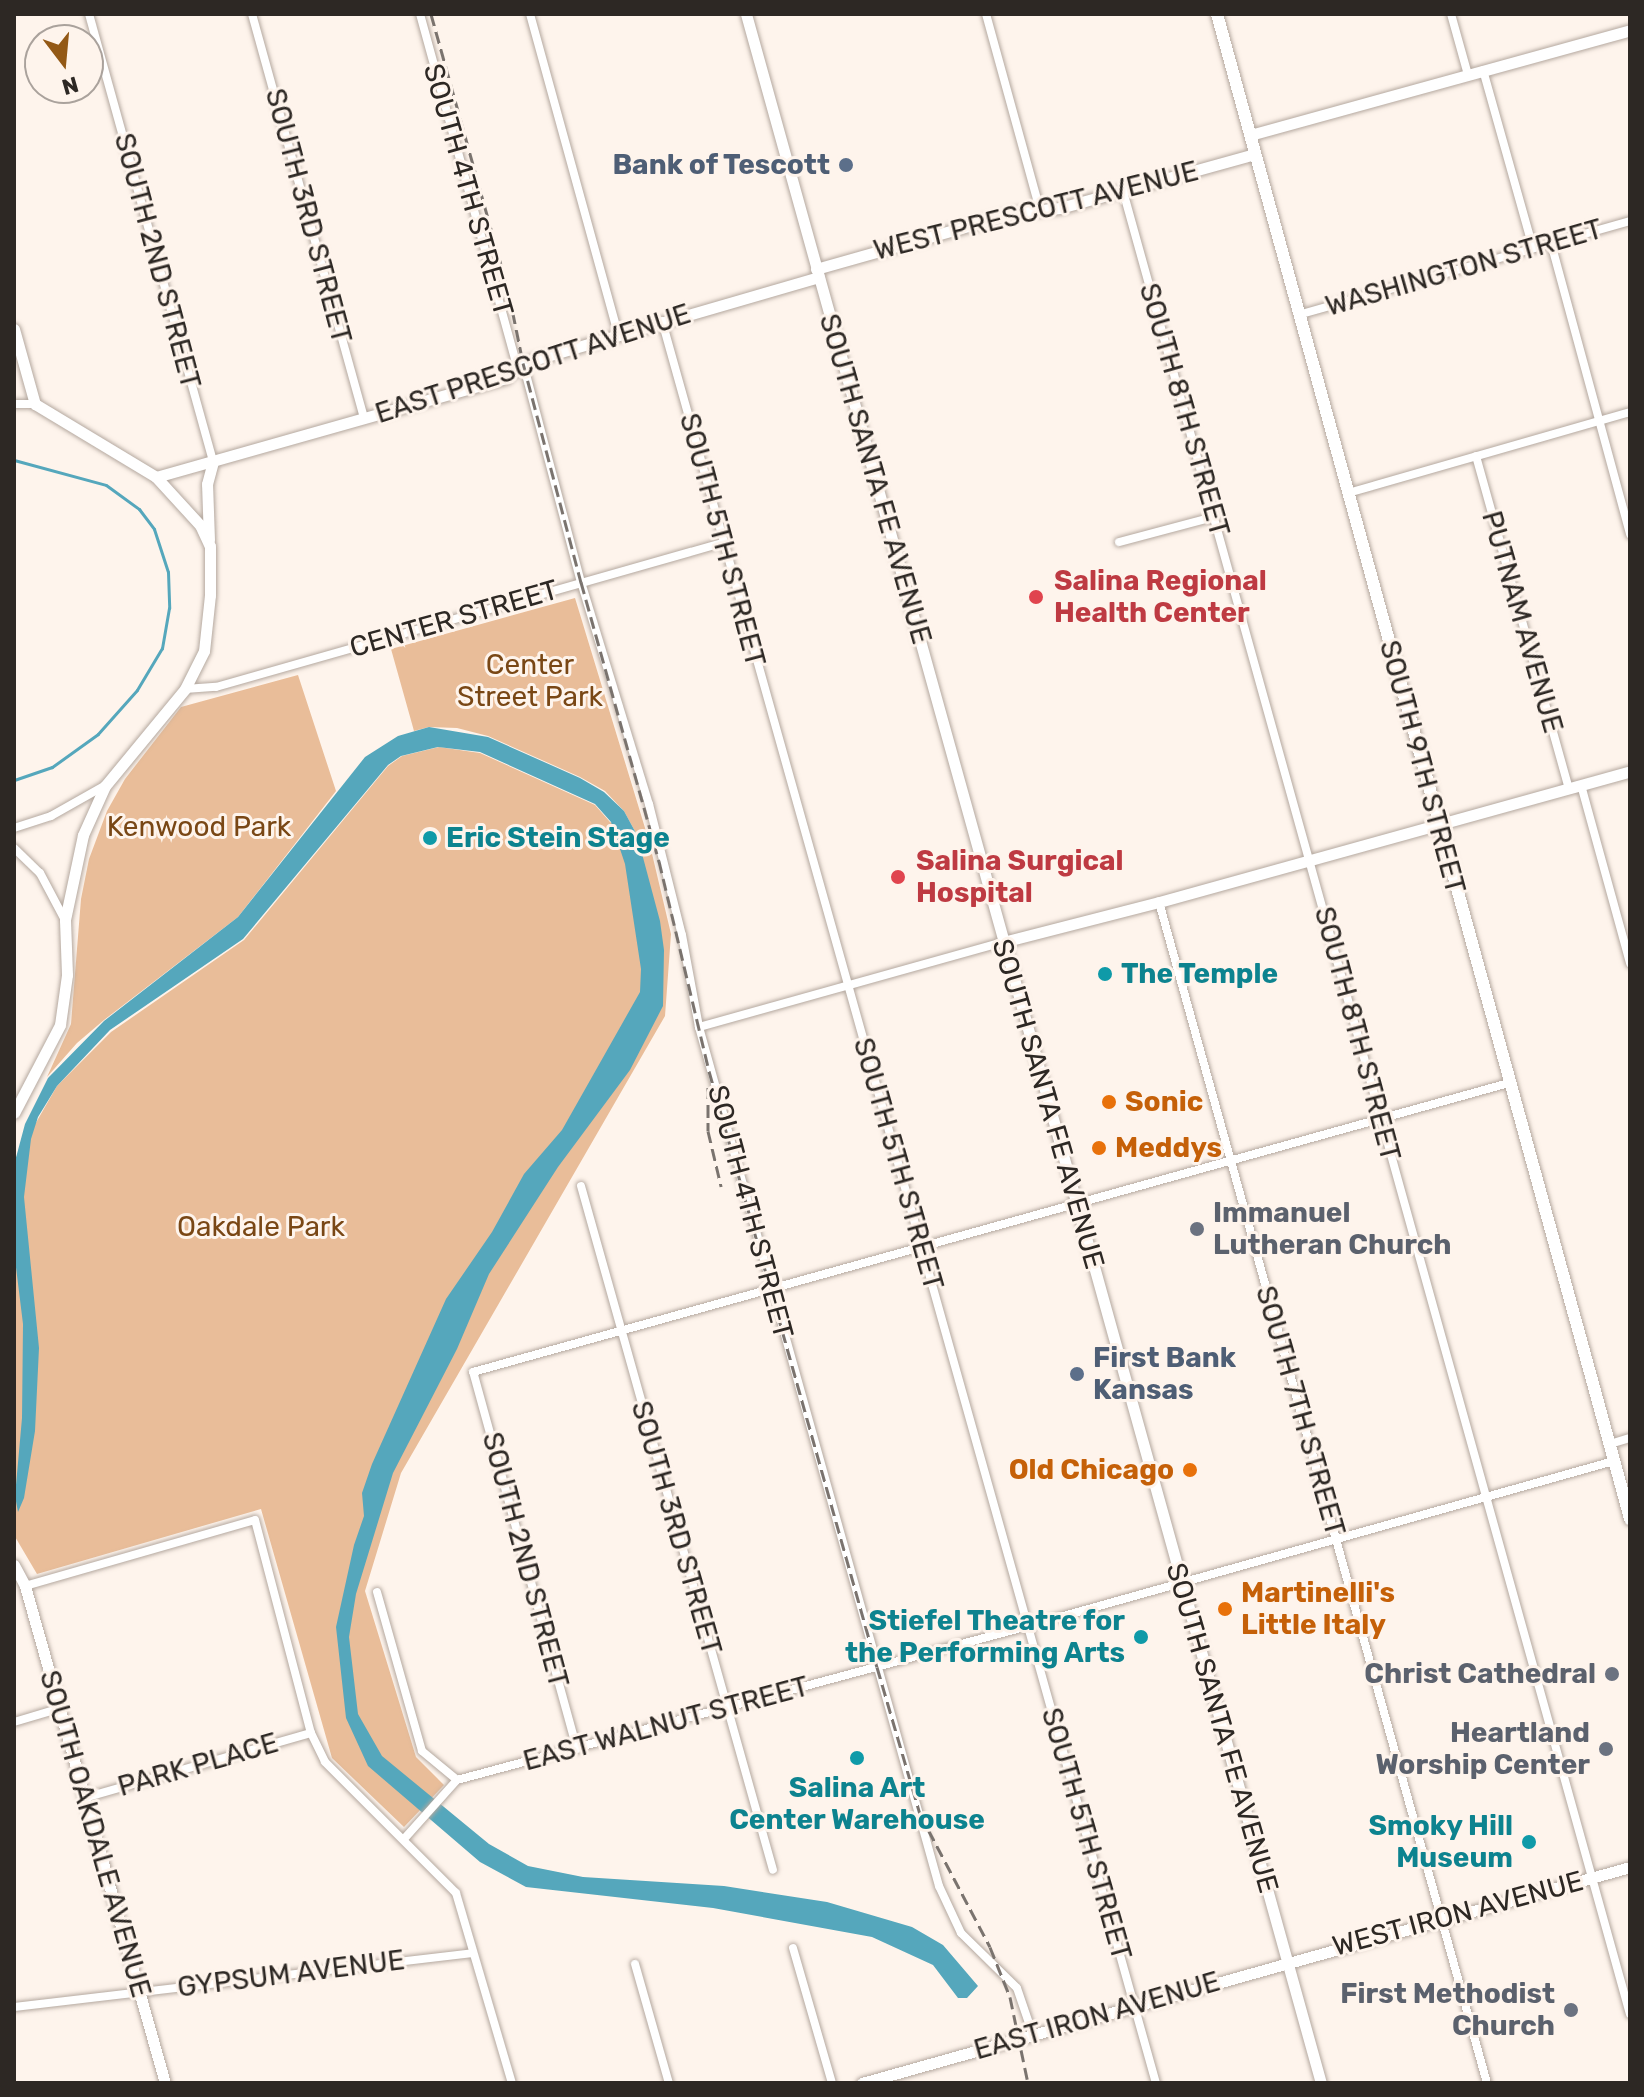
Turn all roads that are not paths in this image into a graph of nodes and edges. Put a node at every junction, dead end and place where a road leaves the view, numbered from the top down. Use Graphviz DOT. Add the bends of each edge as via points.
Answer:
graph roads {
  1 [pos="89,14"];
  2 [pos="252,14"];
  3 [pos="420,14"];
  4 [pos="530,14"];
  5 [pos="746,14"];
  6 [pos="986,14"];
  7 [pos="1217,14"];
  8 [pos="1451,14"];
  9 [pos="1630,30"];
  10 [pos="1483,70"];
  11 [pos="1468,75"];
  12 [pos="1250,135"];
  13 [pos="1255,154"];
  14 [pos="1123,191"];
  15 [pos="1040,210"];
  16 [pos="1630,221"];
  17 [pos="1551,243"];
  18 [pos="1533,248"];
  19 [pos="818,273"];
  20 [pos="1298,315"];
  21 [pos="662,321"];
  22 [pos="14,329"];
  23 [pos="618,334"];
  24 [pos="520,364"];
  25 [pos="14,404"];
  26 [pos="35,404"];
  27 [pos="1630,412"];
  28 [pos="364,418"];
  29 [pos="1598,421"];
  30 [pos="1476,456"];
  31 [pos="213,462"];
  32 [pos="156,477"];
  33 [pos="1348,493"];
  34 [pos="1213,517"];
  35 [pos="1630,534"];
  36 [pos="1119,542"];
  37 [pos="722,543"];
  38 [pos="210,546"];
  39 [pos="581,582"];
  40 [pos="185,689"];
  41 [pos="1630,771"];
  42 [pos="105,786"];
  43 [pos="1575,787"];
  44 [pos="1438,826"];
  45 [pos="14,828"];
  46 [pos="14,848"];
  47 [pos="1309,860"];
  48 [pos="1159,902"];
  49 [pos="65,920"];
  50 [pos="1003,942"];
  51 [pos="1630,963"];
  52 [pos="847,985"];
  53 [pos="699,1027"];
  54 [pos="1509,1083"];
  55 [pos="14,1113"];
  56 [pos="1379,1120"];
  57 [pos="1230,1162"];
  58 [pos="581,1186"];
  59 [pos="1076,1203"];
  60 [pos="921,1246"];
  61 [pos="771,1288"];
  62 [pos="620,1330"];
  63 [pos="1630,1438"];
  64 [pos="1610,1444"];
  65 [pos="1614,1461"];
  66 [pos="1486,1497"];
  67 [pos="1630,1519"];
  68 [pos="1336,1540"];
  69 [pos="14,1565"];
  70 [pos="1182,1583"];
  71 [pos="25,1586"];
  72 [pos="377,1592"];
  73 [pos="1028,1626"];
  74 [pos="877,1667"];
  75 [pos="727,1708"];
  76 [pos="58,1709"];
  77 [pos="14,1722"];
  78 [pos="311,1733"];
  79 [pos="577,1749"];
  80 [pos="457,1780"];
  81 [pos="84,1798"];
  82 [pos="404,1839"];
  83 [pos="1630,1867"];
  84 [pos="773,1870"];
  85 [pos="1592,1877"];
  86 [pos="1441,1919"];
  87 [pos="793,1948"];
  88 [pos="473,1953"];
  89 [pos="1287,1962"];
  90 [pos="635,1964"];
  91 [pos="140,1992"];
  92 [pos="14,2007"];
  93 [pos="1135,2007"];
  94 [pos="1630,2014"];
  95 [pos="1033,2035"];
  96 [pos="165,2083"];
  97 [pos="512,2083"];
  98 [pos="669,2083"];
  99 [pos="832,2083"];
  100 [pos="862,2083"];
  101 [pos="1156,2083"];
  102 [pos="1321,2083"];
  103 [pos="1487,2083"];
  1 -- 31 [label="street, SOUTH 2ND STREET"];
  2 -- 28 [label="street, SOUTH 3RD STREET"];
  3 -- 24 [label="street, SOUTH 4TH STREET"];
  4 -- 23 [label="street"];
  5 -- 19 [label="street, SOUTH SANTA FE AVENUE"];
  6 -- 15 [label="street"];
  7 -- 12 [label="main road, SOUTH 9TH STREET"];
  8 -- 11 [label="street"];
  9 -- 10 [label="street"];
  10 -- 11 [label="street"];
  10 -- 18 [label="street"];
  11 -- 12 [label="street"];
  12 -- 13 [label="main road, SOUTH 9TH STREET"];
  13 -- 14 [label="street, WEST PRESCOTT AVENUE"];
  13 -- 20 [label="main road, SOUTH 9TH STREET"];
  14 -- 15 [label="street, WEST PRESCOTT AVENUE"];
  14 -- 34 [label="street, SOUTH 8TH STREET"];
  15 -- 19 [label="street, WEST PRESCOTT AVENUE" via="1014,213"];
  16 -- 17 [label="street, WASHINGTON STREET"];
  17 -- 18 [label="street, WASHINGTON STREET"];
  17 -- 29 [label="street"];
  18 -- 20 [label="street, WASHINGTON STREET"];
  19 -- 21 [label="street, EAST PRESCOTT AVENUE"];
  19 -- 50 [label="street, SOUTH SANTA FE AVENUE"];
  20 -- 33 [label="main road, SOUTH 9TH STREET"];
  21 -- 23 [label="street, EAST PRESCOTT AVENUE"];
  21 -- 37 [label="street, SOUTH 5TH STREET"];
  22 -- 26 [label="street"];
  23 -- 24 [label="street, EAST PRESCOTT AVENUE"];
  24 -- 28 [label="street, EAST PRESCOTT AVENUE" via="506,378"];
  24 -- 39 [label="street, SOUTH 4TH STREET"];
  25 -- 26 [label="street"];
  26 -- 32 [label="street"];
  27 -- 29 [label="street"];
  28 -- 31 [label="street, EAST PRESCOTT AVENUE"];
  29 -- 30 [label="street"];
  29 -- 35 [label="street"];
  30 -- 33 [label="street"];
  30 -- 43 [label="street, PUTNAM AVENUE"];
  31 -- 32 [label="street, EAST PRESCOTT AVENUE"];
  31 -- 38 [label="street" via="207,484"];
  32 -- 38 [label="street" via="200,525"];
  33 -- 44 [label="main road, SOUTH 9TH STREET"];
  34 -- 36 [label="street"];
  34 -- 47 [label="street, SOUTH 8TH STREET"];
  37 -- 39 [label="street, CENTER STREET"];
  37 -- 52 [label="street, SOUTH 5TH STREET"];
  38 -- 40 [label="street" via="207,640"];
  39 -- 40 [label="street, CENTER STREET" via="216,687"];
  39 -- 53 [label="street, SOUTH 4TH STREET" via="649,804"];
  40 -- 42 [label="street"];
  41 -- 43 [label="street"];
  42 -- 45 [label="street" via="51,816"];
  42 -- 49 [label="street" via="83,835"];
  43 -- 44 [label="street"];
  43 -- 51 [label="street, PUTNAM AVENUE"];
  44 -- 47 [label="street"];
  44 -- 54 [label="main road, SOUTH 9TH STREET"];
  46 -- 49 [label="street" via="40,873"];
  47 -- 48 [label="street"];
  47 -- 56 [label="street, SOUTH 8TH STREET"];
  48 -- 50 [label="street"];
  48 -- 57 [label="street, SOUTH 7TH STREET"];
  49 -- 55 [label="street" via="67,975 60,1025"];
  50 -- 52 [label="street"];
  50 -- 59 [label="street, SOUTH SANTA FE AVENUE"];
  52 -- 53 [label="street"];
  52 -- 60 [label="street, SOUTH 5TH STREET"];
  53 -- 61 [label="street, SOUTH 4TH STREET"];
  54 -- 56 [label="street"];
  54 -- 64 [label="main road, SOUTH 9TH STREET"];
  56 -- 57 [label="street"];
  56 -- 66 [label="street, SOUTH 8TH STREET"];
  57 -- 59 [label="street"];
  57 -- 68 [label="street, SOUTH 7TH STREET"];
  58 -- 62 [label="street, SOUTH 3RD STREET"];
  59 -- 60 [label="street"];
  59 -- 70 [label="street, SOUTH SANTA FE AVENUE"];
  60 -- 61 [label="street"];
  60 -- 73 [label="street, SOUTH 5TH STREET"];
  61 -- 62 [label="street"];
  61 -- 74 [label="street, SOUTH 4TH STREET"];
  62 -- 75 [label="street, SOUTH 3RD STREET"];
  62 -- 79 [label="street, SOUTH 2ND STREET" via="473,1372"];
  63 -- 64 [label="street"];
  64 -- 65 [label="main road, SOUTH 9TH STREET"];
  65 -- 66 [label="street, EAST WALNUT STREET"];
  65 -- 67 [label="main road, SOUTH 9TH STREET"];
  66 -- 68 [label="street, EAST WALNUT STREET"];
  66 -- 85 [label="street, SOUTH 8TH STREET"];
  68 -- 70 [label="street, EAST WALNUT STREET"];
  68 -- 86 [label="street, SOUTH 7TH STREET"];
  69 -- 71 [label="street, SOUTH OAKDALE AVENUE"];
  70 -- 73 [label="street, EAST WALNUT STREET"];
  70 -- 89 [label="street, SOUTH SANTA FE AVENUE"];
  71 -- 76 [label="street, SOUTH OAKDALE AVENUE"];
  71 -- 78 [label="street" via="255,1520"];
  72 -- 80 [label="street" via="422,1751"];
  73 -- 74 [label="street, EAST WALNUT STREET"];
  73 -- 93 [label="street, SOUTH 5TH STREET"];
  74 -- 75 [label="street, EAST WALNUT STREET"];
  74 -- 95 [label="street, SOUTH 4TH STREET" via="939,1886 961,1933 1017,1988"];
  75 -- 79 [label="street, EAST WALNUT STREET"];
  75 -- 84 [label="street, SOUTH 3RD STREET"];
  76 -- 77 [label="street"];
  76 -- 81 [label="street, SOUTH OAKDALE AVENUE"];
  78 -- 81 [label="street, PARK PLACE"];
  78 -- 82 [label="street" via="325,1762"];
  79 -- 80 [label="street, EAST WALNUT STREET"];
  80 -- 82 [label="street"];
  81 -- 91 [label="street, SOUTH OAKDALE AVENUE"];
  82 -- 88 [label="street" via="456,1893"];
  83 -- 85 [label="street, WEST IRON AVENUE"];
  85 -- 86 [label="street, WEST IRON AVENUE"];
  85 -- 94 [label="street, SOUTH 8TH STREET"];
  86 -- 89 [label="street, WEST IRON AVENUE"];
  86 -- 103 [label="street, SOUTH 7TH STREET"];
  87 -- 99 [label="street"];
  88 -- 91 [label="street, GYPSUM AVENUE"];
  88 -- 97 [label="street"];
  89 -- 93 [label="street, EAST IRON AVENUE"];
  89 -- 102 [label="street, SOUTH SANTA FE AVENUE"];
  90 -- 98 [label="street"];
  91 -- 92 [label="street, GYPSUM AVENUE"];
  91 -- 96 [label="street, SOUTH OAKDALE AVENUE"];
  93 -- 95 [label="street, EAST IRON AVENUE"];
  93 -- 101 [label="street, SOUTH 5TH STREET"];
  95 -- 100 [label="street, EAST IRON AVENUE"];
}
